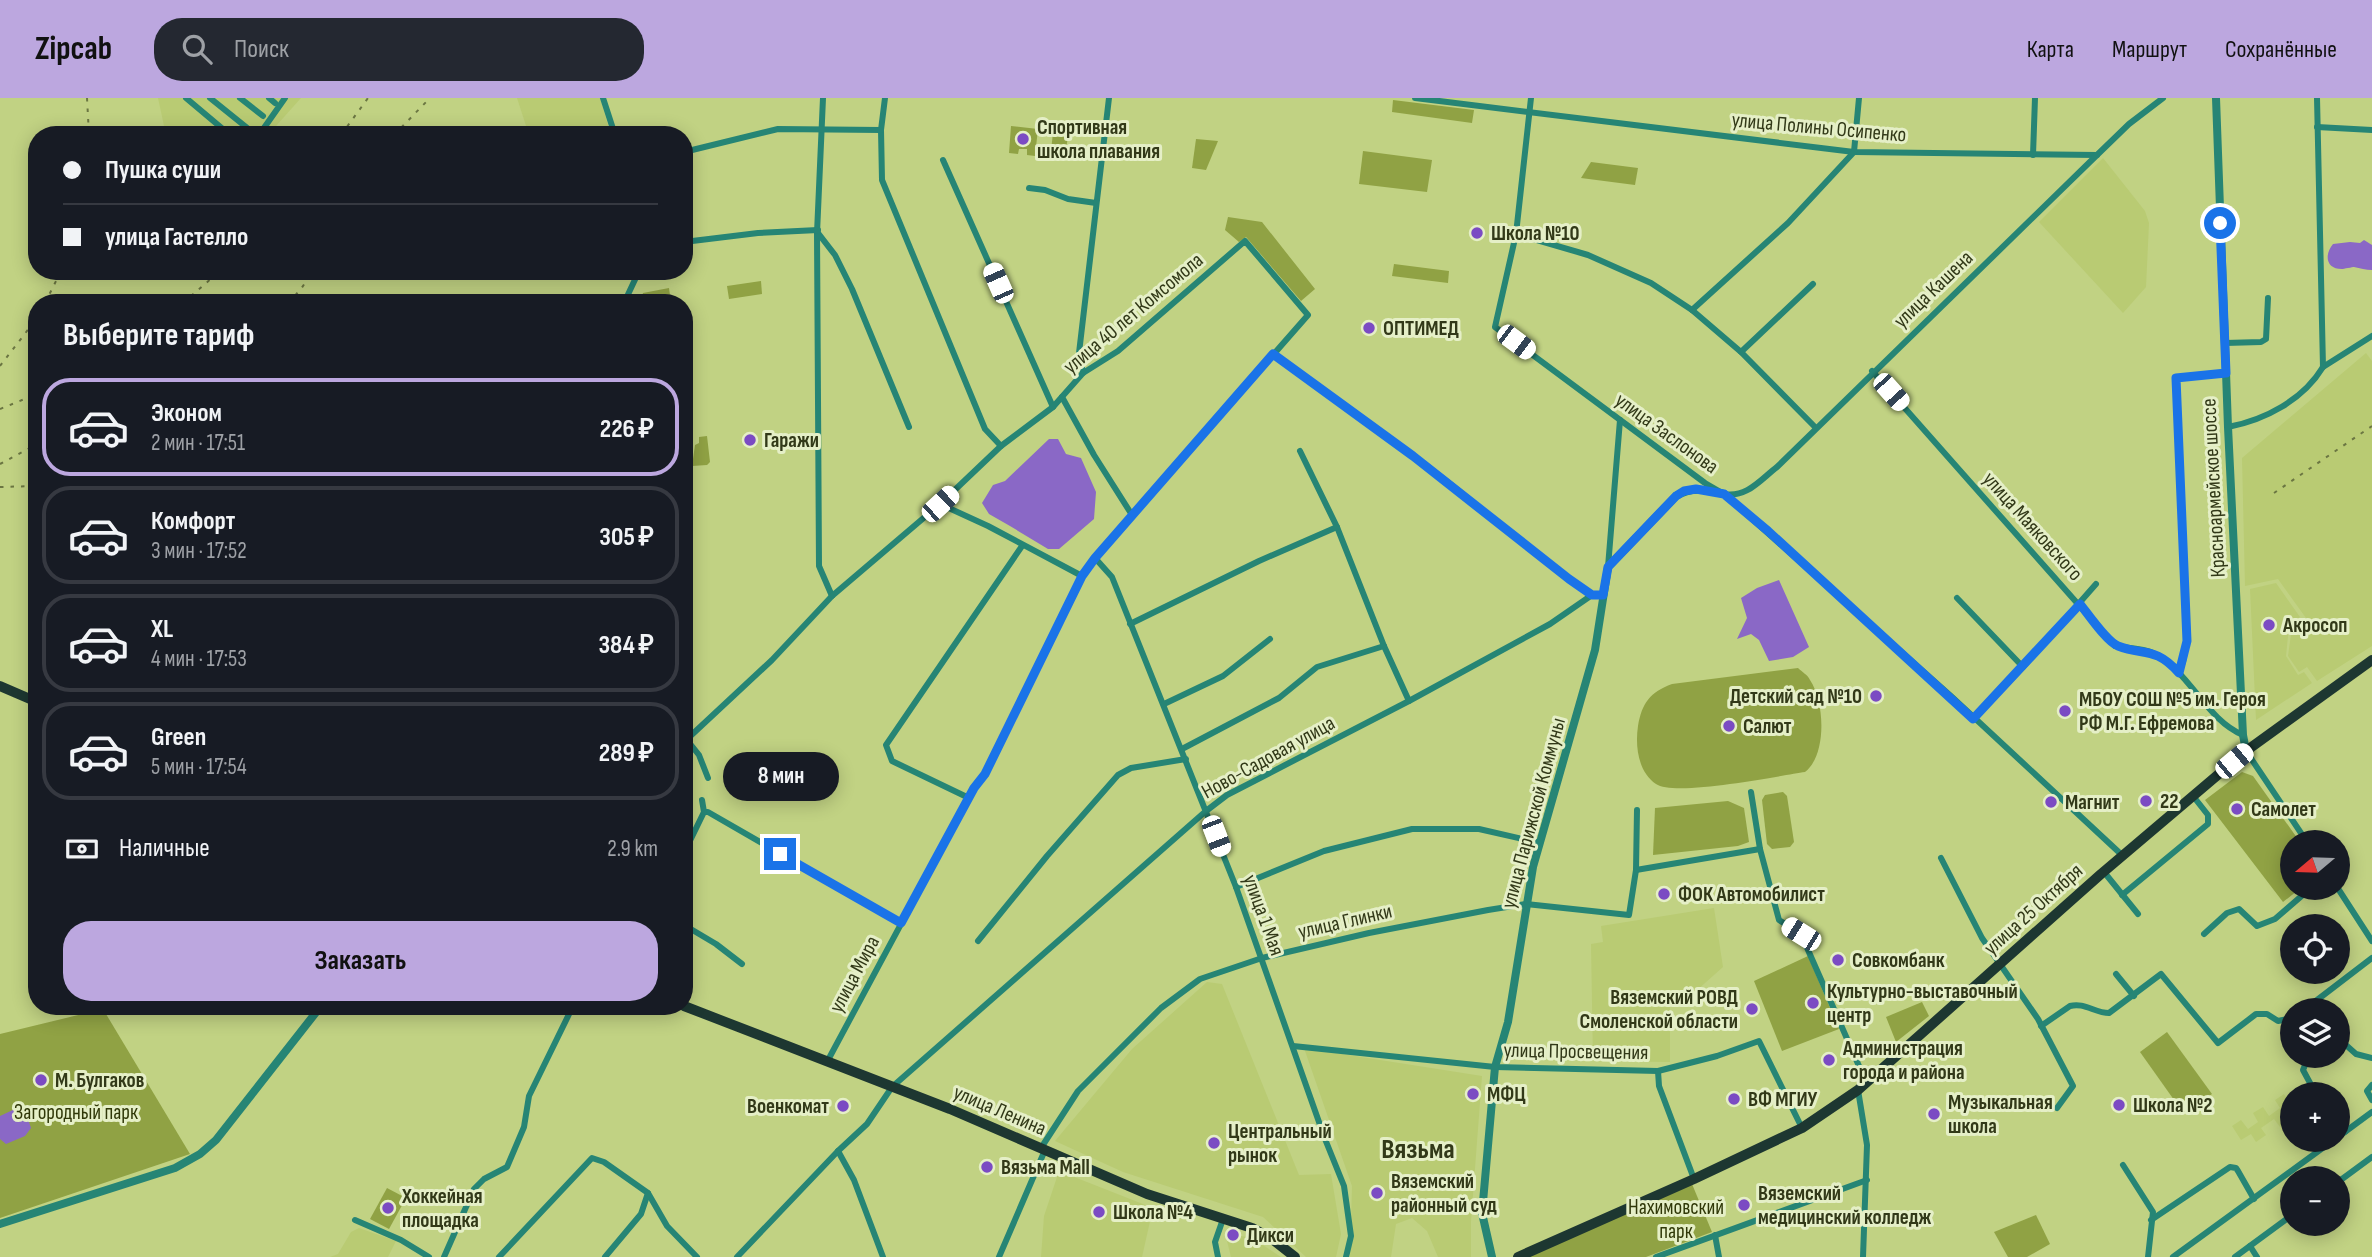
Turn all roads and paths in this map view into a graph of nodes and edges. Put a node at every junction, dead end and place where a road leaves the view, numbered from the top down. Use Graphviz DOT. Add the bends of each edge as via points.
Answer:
graph roads {
  1 [pos="186,98"];
  2 [pos="209,98"];
  3 [pos="240,98"];
  4 [pos="285,98"];
  5 [pos="603,98"];
  6 [pos="823,98"];
  7 [pos="885,98"];
  8 [pos="1109,98"];
  9 [pos="1415,98"];
  10 [pos="1531,98"];
  11 [pos="1859,98"];
  12 [pos="2035,98"];
  13 [pos="2163,98"];
  14 [pos="2216,98"];
  15 [pos="2317,98"];
  16 [pos="1530,112"];
  17 [pos="263,116"];
  18 [pos="219,126"];
  19 [pos="246,126"];
  20 [pos="265,126"];
  21 [pos="612,126"];
  22 [pos="2317,127"];
  23 [pos="822,129"];
  24 [pos="881,130"];
  25 [pos="2372,130"];
  26 [pos="693,150"];
  27 [pos="1854,152"];
  28 [pos="2033,155"];
  29 [pos="2097,155"];
  30 [pos="943,160"];
  31 [pos="1029,188"];
  32 [pos="1096,203"];
  33 [pos="818,231"];
  34 [pos="1516,234"];
  35 [pos="693,241"];
  36 [pos="1813,284"];
  37 [pos="2268,298"];
  38 [pos="1692,310"];
  39 [pos="1308,315"];
  40 [pos="2372,336"];
  41 [pos="2225,343"];
  42 [pos="1741,352"];
  43 [pos="1273,354"];
  44 [pos="2323,368"];
  45 [pos="1872,371"];
  46 [pos="1083,373"];
  47 [pos="2226,373"];
  48 [pos="1062,397"];
  49 [pos="1053,407"];
  50 [pos="1620,420"];
  51 [pos="909,426"];
  52 [pos="1815,427"];
  53 [pos="2228,427"];
  54 [pos="1001,446"];
  55 [pos="1300,451"];
  56 [pos="1724,494"];
  57 [pos="940,504"];
  58 [pos="1132,515"];
  59 [pos="1337,527"];
  60 [pos="1022,546"];
  61 [pos="1095,558"];
  62 [pos="1608,567"];
  63 [pos="1082,576"];
  64 [pos="2096,584"];
  65 [pos="1592,595"];
  66 [pos="1603,595"];
  67 [pos="832,596"];
  68 [pos="1957,598"];
  69 [pos="2080,604"];
  70 [pos="1130,624"];
  71 [pos="1270,639"];
  72 [pos="1384,646"];
  73 [pos="2372,660"];
  74 [pos="2023,667"];
  75 [pos="2179,673"];
  76 [pos="0,686"];
  77 [pos="28,698"];
  78 [pos="1409,701"];
  79 [pos="1164,704"];
  80 [pos="1973,719"];
  81 [pos="693,734"];
  82 [pos="2243,735"];
  83 [pos="693,749"];
  84 [pos="1182,749"];
  85 [pos="2246,751"];
  86 [pos="1186,759"];
  87 [pos="708,778"];
  88 [pos="1751,792"];
  89 [pos="2193,796"];
  90 [pos="969,798"];
  91 [pos="702,800"];
  92 [pos="1637,810"];
  93 [pos="1206,811"];
  94 [pos="704,812"];
  95 [pos="2299,830"];
  96 [pos="693,835"];
  97 [pos="1539,843"];
  98 [pos="1760,849"];
  99 [pos="2123,856"];
  100 [pos="1941,858"];
  101 [pos="1636,870"];
  102 [pos="2104,872"];
  103 [pos="1236,887"];
  104 [pos="2122,895"];
  105 [pos="2297,900"];
  106 [pos="2345,900"];
  107 [pos="1526,904"];
  108 [pos="2138,914"];
  109 [pos="901,923"];
  110 [pos="693,931"];
  111 [pos="2204,934"];
  112 [pos="978,941"];
  113 [pos="2372,941"];
  114 [pos="1262,958"];
  115 [pos="2372,958"];
  116 [pos="742,964"];
  117 [pos="2001,964"];
  118 [pos="2116,974"];
  119 [pos="2134,996"];
  120 [pos="2320,998"];
  121 [pos="693,1010"];
  122 [pos="314,1015"];
  123 [pos="569,1015"];
  124 [pos="2280,1021"];
  125 [pos="2041,1026"];
  126 [pos="1293,1046"];
  127 [pos="2350,1049"];
  128 [pos="2372,1058"];
  129 [pos="827,1062"];
  130 [pos="1495,1067"];
  131 [pos="1658,1071"];
  132 [pos="1866,1082"];
  133 [pos="2372,1085"];
  134 [pos="892,1087"];
  135 [pos="1858,1090"];
  136 [pos="2372,1100"];
  137 [pos="2057,1108"];
  138 [pos="2372,1112"];
  139 [pos="1802,1128"];
  140 [pos="2350,1128"];
  141 [pos="1043,1149"];
  142 [pos="838,1151"];
  143 [pos="2318,1152"];
  144 [pos="2372,1157"];
  145 [pos="2123,1165"];
  146 [pos="2350,1173"];
  147 [pos="1694,1179"];
  148 [pos="1867,1180"];
  149 [pos="648,1193"];
  150 [pos="2254,1199"];
  151 [pos="1223,1219"];
  152 [pos="355,1220"];
  153 [pos="2151,1220"];
  154 [pos="0,1224"];
  155 [pos="2280,1224"];
  156 [pos="1715,1235"];
  157 [pos="2250,1246"];
  158 [pos="429,1257"];
  159 [pos="444,1257"];
  160 [pos="499,1257"];
  161 [pos="605,1257"];
  162 [pos="697,1257"];
  163 [pos="737,1257"];
  164 [pos="883,1257"];
  165 [pos="999,1257"];
  166 [pos="1218,1257"];
  167 [pos="1295,1257"];
  168 [pos="1346,1257"];
  169 [pos="1492,1257"];
  170 [pos="1518,1257"];
  171 [pos="1656,1257"];
  172 [pos="1719,1257"];
  173 [pos="1863,1257"];
  174 [pos="2148,1257"];
  175 [pos="2173,1257"];
  176 [pos="2235,1257"];
  177 [pos="2257,1257"];
  1 -- 18 [label="street"];
  2 -- 19 [label="street"];
  3 -- 17 [label="street"];
  4 -- 20 [label="street"];
  5 -- 21 [label="street"];
  6 -- 23 [label="street"];
  7 -- 24 [label="street"];
  8 -- 32 [label="street"];
  9 -- 16 [label="street, улица Полины Осипенко"];
  10 -- 16 [label="street"];
  11 -- 27 [label="street"];
  12 -- 28 [label="street"];
  13 -- 29 [label="street, улица Кашена"];
  14 -- 41 [label="street, Красноармейское шоссе"];
  15 -- 22 [label="street"];
  16 -- 27 [label="street, улица Полины Осипенко"];
  16 -- 34 [label="street"];
  22 -- 25 [label="street"];
  22 -- 44 [label="street"];
  23 -- 24 [label="street"];
  23 -- 26 [label="street" via="778,129"];
  23 -- 33 [label="street"];
  24 -- 54 [label="street" via="882,180 985,429"];
  27 -- 28 [label="street, улица Полины Осипенко"];
  27 -- 38 [label="street" via="1788,223"];
  28 -- 29 [label="street, улица Полины Осипенко"];
  29 -- 45 [label="street, улица Кашена"];
  30 -- 49 [label="street"];
  31 -- 32 [label="street"];
  32 -- 46 [label="street" via="1079,352"];
  33 -- 35 [label="street"];
  33 -- 51 [label="street" via="852,289"];
  33 -- 67 [label="street" via="819,566"];
  34 -- 38 [label="street" via="1588,256 1651,283"];
  34 -- 50 [label="street, улица Заслонова" via="1495,327"];
  36 -- 42 [label="street"];
  37 -- 41 [label="street" via="2266,339"];
  38 -- 42 [label="street"];
  39 -- 43 [label="street, улица Мира"];
  39 -- 46 [label="street, улица 40 лет Комсомола" via="1245,241 1118,351"];
  40 -- 44 [label="street"];
  41 -- 47 [label="street, Красноармейское шоссе"];
  42 -- 52 [label="street"];
  43 -- 58 [label="street, улица Мира"];
  43 -- 65 [label="street"];
  44 -- 53 [label="street" via="2293,400"];
  45 -- 52 [label="street, улица Кашена"];
  45 -- 69 [label="street, улица Маяковского"];
  46 -- 48 [label="street, улица 40 лет Комсомола"];
  47 -- 53 [label="street, Красноармейское шоссе"];
  47 -- 75 [label="street" via="2176,378 2187,641"];
  48 -- 49 [label="street, улица 40 лет Комсомола"];
  48 -- 58 [label="street"];
  49 -- 54 [label="street, улица 40 лет Комсомола"];
  50 -- 56 [label="street, улица Заслонова"];
  50 -- 62 [label="street"];
  52 -- 56 [label="street, улица Кашена" via="1745,493"];
  53 -- 82 [label="street, Красноармейское шоссе"];
  54 -- 57 [label="street, улица 40 лет Комсомола"];
  55 -- 59 [label="street"];
  56 -- 62 [label="street" via="1696,489 1676,496"];
  56 -- 80 [label="street, улица Заслонова"];
  57 -- 60 [label="street"];
  57 -- 67 [label="street, улица 40 лет Комсомола"];
  58 -- 61 [label="street, улица Мира"];
  59 -- 70 [label="street"];
  59 -- 72 [label="street"];
  60 -- 63 [label="street"];
  60 -- 90 [label="street" via="886,745 892,761"];
  61 -- 63 [label="street, улица Мира"];
  61 -- 70 [label="street, улица 1 Мая" via="1112,578"];
  62 -- 66 [label="street, улица Парижской Коммуны"];
  63 -- 90 [label="street, улица Мира"];
  64 -- 69 [label="street"];
  65 -- 66 [label="street"];
  65 -- 78 [label="street, Ново-Садовая улица" via="1550,624"];
  66 -- 97 [label="street, улица Парижской Коммуны" via="1595,650"];
  67 -- 81 [label="street, улица 40 лет Комсомола"];
  68 -- 74 [label="street"];
  69 -- 74 [label="street"];
  69 -- 75 [label="street, улица Маяковского" via="2115,646 2151,652"];
  70 -- 79 [label="street, улица 1 Мая"];
  71 -- 79 [label="street" via="1223,676"];
  72 -- 78 [label="street"];
  72 -- 84 [label="street" via="1317,667 1279,698"];
  73 -- 85 [label="main road, улица 25 Октября"];
  74 -- 80 [label="street"];
  75 -- 82 [label="street, улица Маяковского" via="2227,727"];
  76 -- 77 [label="main road"];
  78 -- 93 [label="street, Ново-Садовая улица" via="1227,795"];
  79 -- 84 [label="street, улица 1 Мая"];
  80 -- 99 [label="street, улица Заслонова"];
  82 -- 85 [label="street, Красноармейское шоссе"];
  83 -- 87 [label="street"];
  84 -- 86 [label="street, улица 1 Мая"];
  85 -- 89 [label="main road, улица 25 Октября"];
  85 -- 95 [label="street"];
  86 -- 93 [label="street, улица 1 Мая"];
  86 -- 112 [label="street" via="1131,768 1118,775"];
  88 -- 98 [label="street"];
  89 -- 99 [label="main road, улица 25 Октября"];
  89 -- 104 [label="street" via="2208,815 2208,824"];
  90 -- 109 [label="street, улица Мира"];
  91 -- 94 [label="street"];
  92 -- 101 [label="street, улица Глинки"];
  93 -- 103 [label="street, улица 1 Мая"];
  93 -- 134 [label="street, Ново-Садовая улица"];
  94 -- 96 [label="street"];
  94 -- 109 [label="street"];
  97 -- 103 [label="street" via="1479,829 1412,829 1324,851"];
  97 -- 107 [label="street, улица Парижской Коммуны"];
  98 -- 101 [label="street"];
  98 -- 132 [label="street" via="1779,920 1801,934"];
  99 -- 102 [label="main road, улица 25 Октября"];
  100 -- 117 [label="street" via="1982,938"];
  101 -- 107 [label="street, улица Глинки" via="1629,915"];
  102 -- 104 [label="street"];
  102 -- 117 [label="main road, улица 25 Октября"];
  103 -- 114 [label="street, улица 1 Мая"];
  104 -- 108 [label="street"];
  105 -- 111 [label="street" via="2275,919 2257,926 2239,909 2227,913"];
  106 -- 113 [label="street"];
  107 -- 114 [label="street, улица Глинки"];
  107 -- 130 [label="street, улица Парижской Коммуны" via="1508,1021"];
  109 -- 129 [label="street, улица Мира"];
  110 -- 116 [label="street"];
  114 -- 126 [label="street, улица 1 Мая"];
  114 -- 141 [label="street, улица Глинки" via="1200,979 1161,1008 1078,1091"];
  115 -- 120 [label="street"];
  117 -- 125 [label="street"];
  117 -- 132 [label="main road, улица 25 Октября"];
  118 -- 119 [label="street"];
  119 -- 124 [label="street" via="2161,974 2218,1043 2256,1014"];
  119 -- 125 [label="street" via="2109,1013 2070,1006"];
  121 -- 129 [label="main road, улица Ленина"];
  122 -- 154 [label="street" via="200,1154 175,1168"];
  123 -- 159 [label="street" via="529,1096 524,1127 507,1167 474,1189"];
  125 -- 137 [label="street" via="2073,1086"];
  126 -- 130 [label="street, улица Просвещения"];
  126 -- 168 [label="street, улица 1 Мая" via="1344,1186 1351,1236"];
  127 -- 128 [label="street"];
  129 -- 134 [label="main road, улица Ленина"];
  130 -- 131 [label="street, улица Просвещения"];
  130 -- 169 [label="street, улица Парижской Коммуны" via="1482,1213"];
  131 -- 139 [label="street, улица Просвещения" via="1759,1041"];
  131 -- 147 [label="street"];
  132 -- 135 [label="main road, улица 25 Октября"];
  133 -- 136 [label="street" via="2367,1091"];
  134 -- 141 [label="main road, улица Ленина"];
  134 -- 142 [label="street, Ново-Садовая улица" via="867,1124"];
  135 -- 139 [label="main road, улица 25 Октября"];
  135 -- 148 [label="street"];
  138 -- 140 [label="street"];
  139 -- 147 [label="main road, улица 25 Октября"];
  141 -- 151 [label="main road, улица Ленина" via="1147,1194"];
  141 -- 165 [label="street, улица Глинки"];
  142 -- 163 [label="street, Ново-Садовая улица"];
  142 -- 164 [label="street"];
  143 -- 150 [label="street"];
  144 -- 146 [label="street"];
  145 -- 153 [label="street" via="2153,1212"];
  147 -- 170 [label="main road, улица 25 Октября"];
  148 -- 156 [label="street"];
  148 -- 173 [label="street"];
  149 -- 160 [label="street" via="592,1158"];
  149 -- 161 [label="street" via="641,1214"];
  149 -- 162 [label="street" via="667,1226"];
  150 -- 153 [label="street" via="2238,1171 2230,1167"];
  150 -- 175 [label="street"];
  151 -- 166 [label="street" via="1215,1242"];
  151 -- 167 [label="main road, улица Ленина" via="1252,1228"];
  152 -- 158 [label="street"];
  153 -- 174 [label="street"];
  155 -- 157 [label="street"];
  156 -- 171 [label="street"];
  156 -- 172 [label="street"];
  157 -- 176 [label="street"];
  157 -- 177 [label="street"];
}
